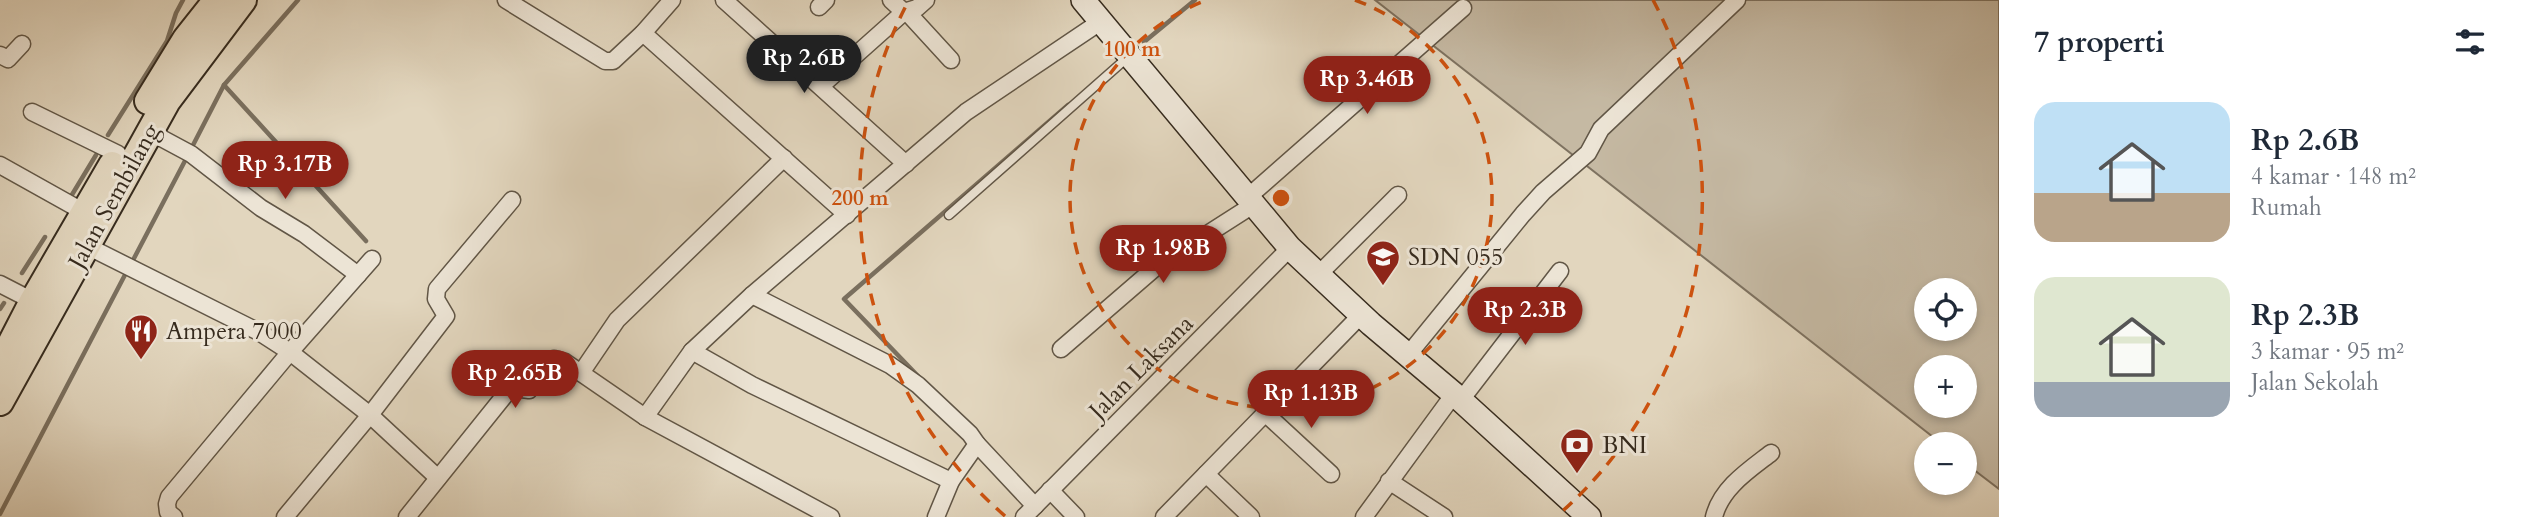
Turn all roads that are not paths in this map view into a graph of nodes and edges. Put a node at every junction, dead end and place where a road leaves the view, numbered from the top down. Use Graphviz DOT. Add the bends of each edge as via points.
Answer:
graph roads {
  1 [pos="217,0"];
  2 [pos="243,0"];
  3 [pos="506,0"];
  4 [pos="672,0"];
  5 [pos="891,0"];
  6 [pos="926,0"];
  7 [pos="1083,0"];
  8 [pos="1737,0"];
  9 [pos="734,3"];
  10 [pos="1463,8"];
  11 [pos="905,12"];
  12 [pos="1100,22"];
  13 [pos="643,33"];
  14 [pos="22,44"];
  15 [pos="0,55"];
  16 [pos="1128,55"];
  17 [pos="951,60"];
  18 [pos="821,86"];
  19 [pos="32,112"];
  20 [pos="150,132"];
  21 [pos="118,153"];
  22 [pos="784,159"];
  23 [pos="906,164"];
  24 [pos="0,165"];
  25 [pos="1398,195"];
  26 [pos="512,200"];
  27 [pos="1250,201"];
  28 [pos="84,212"];
  29 [pos="847,215"];
  30 [pos="949,215"];
  31 [pos="88,246"];
  32 [pos="1290,248"];
  33 [pos="372,258"];
  34 [pos="1560,271"];
  35 [pos="358,275"];
  36 [pos="1318,275"];
  37 [pos="0,284"];
  38 [pos="752,295"];
  39 [pos="33,301"];
  40 [pos="1361,315"];
  41 [pos="1061,349"];
  42 [pos="692,351"];
  43 [pos="290,352"];
  44 [pos="1408,355"];
  45 [pos="0,364"];
  46 [pos="581,373"];
  47 [pos="1457,397"];
  48 [pos="0,402"];
  49 [pos="1265,413"];
  50 [pos="370,415"];
  51 [pos="645,417"];
  52 [pos="977,444"];
  53 [pos="1771,453"];
  54 [pos="1206,474"];
  55 [pos="1331,474"];
  56 [pos="438,478"];
  57 [pos="951,481"];
  58 [pos="1390,481"];
  59 [pos="1050,491"];
  60 [pos="1030,512"];
  61 [pos="1577,513"];
  62 [pos="938,516"];
  63 [pos="174,517"];
  64 [pos="285,517"];
  65 [pos="407,517"];
  66 [pos="831,517"];
  67 [pos="1076,517"];
  68 [pos="1164,517"];
  69 [pos="1251,517"];
  70 [pos="1364,517"];
  71 [pos="1444,517"];
  72 [pos="1714,517"];
  1 -- 21 [label="main road, Jalan Sembilang" via="186,39"];
  2 -- 20 [label="main road, Jalan Sembilang" via="167,101"];
  3 -- 13 [label="street" via="605,61 619,57"];
  4 -- 13 [label="street"];
  5 -- 11 [label="street"];
  6 -- 11 [label="street"];
  7 -- 12 [label="street"];
  8 -- 44 [label="street" via="1601,129 1588,153 1523,214"];
  9 -- 18 [label="street"];
  10 -- 27 [label="street"];
  11 -- 17 [label="street"];
  11 -- 18 [label="street"];
  12 -- 16 [label="street"];
  12 -- 23 [label="street" via="966,112"];
  13 -- 22 [label="street"];
  14 -- 15 [label="street" via="8,59"];
  16 -- 27 [label="street"];
  16 -- 30 [label="lane"];
  18 -- 23 [label="street"];
  19 -- 21 [label="street"];
  20 -- 31 [label="main road, Jalan Sembilang"];
  20 -- 35 [label="street" via="185,151"];
  21 -- 28 [label="main road, Jalan Sembilang"];
  22 -- 29 [label="street"];
  22 -- 46 [label="street" via="617,320"];
  23 -- 29 [label="street"];
  24 -- 28 [label="street"];
  25 -- 36 [label="street"];
  26 -- 50 [label="street" via="438,289 436,299 446,316"];
  27 -- 32 [label="street"];
  27 -- 41 [label="street" via="1156,267"];
  28 -- 39 [label="main road, Jalan Sembilang"];
  29 -- 38 [label="street"];
  31 -- 43 [label="street"];
  31 -- 48 [label="main road, Jalan Sembilang"];
  32 -- 36 [label="street"];
  32 -- 59 [label="street, Jalan Laksana"];
  33 -- 35 [label="street"];
  34 -- 47 [label="street"];
  35 -- 43 [label="street"];
  36 -- 40 [label="street"];
  37 -- 39 [label="street"];
  38 -- 42 [label="street"];
  38 -- 52 [label="street" via="890,365 918,384"];
  39 -- 45 [label="main road, Jalan Sembilang"];
  40 -- 44 [label="street"];
  40 -- 49 [label="street"];
  42 -- 51 [label="street"];
  42 -- 57 [label="street"];
  43 -- 50 [label="street"];
  43 -- 63 [label="street" via="169,498 168,512"];
  44 -- 47 [label="street"];
  46 -- 51 [label="street"];
  46 -- 56 [label="street" via="565,362 549,360 528,390 509,390"];
  47 -- 58 [label="street"];
  47 -- 61 [label="street"];
  49 -- 54 [label="street"];
  49 -- 55 [label="street"];
  50 -- 56 [label="street"];
  50 -- 64 [label="street"];
  51 -- 66 [label="street"];
  52 -- 57 [label="street"];
  52 -- 60 [label="street"];
  53 -- 72 [label="street" via="1727,492"];
  54 -- 68 [label="street"];
  54 -- 69 [label="street"];
  56 -- 65 [label="street"];
  57 -- 62 [label="street"];
  58 -- 70 [label="street"];
  58 -- 71 [label="street"];
  59 -- 60 [label="street, Jalan Laksana"];
  59 -- 67 [label="street"];
}
